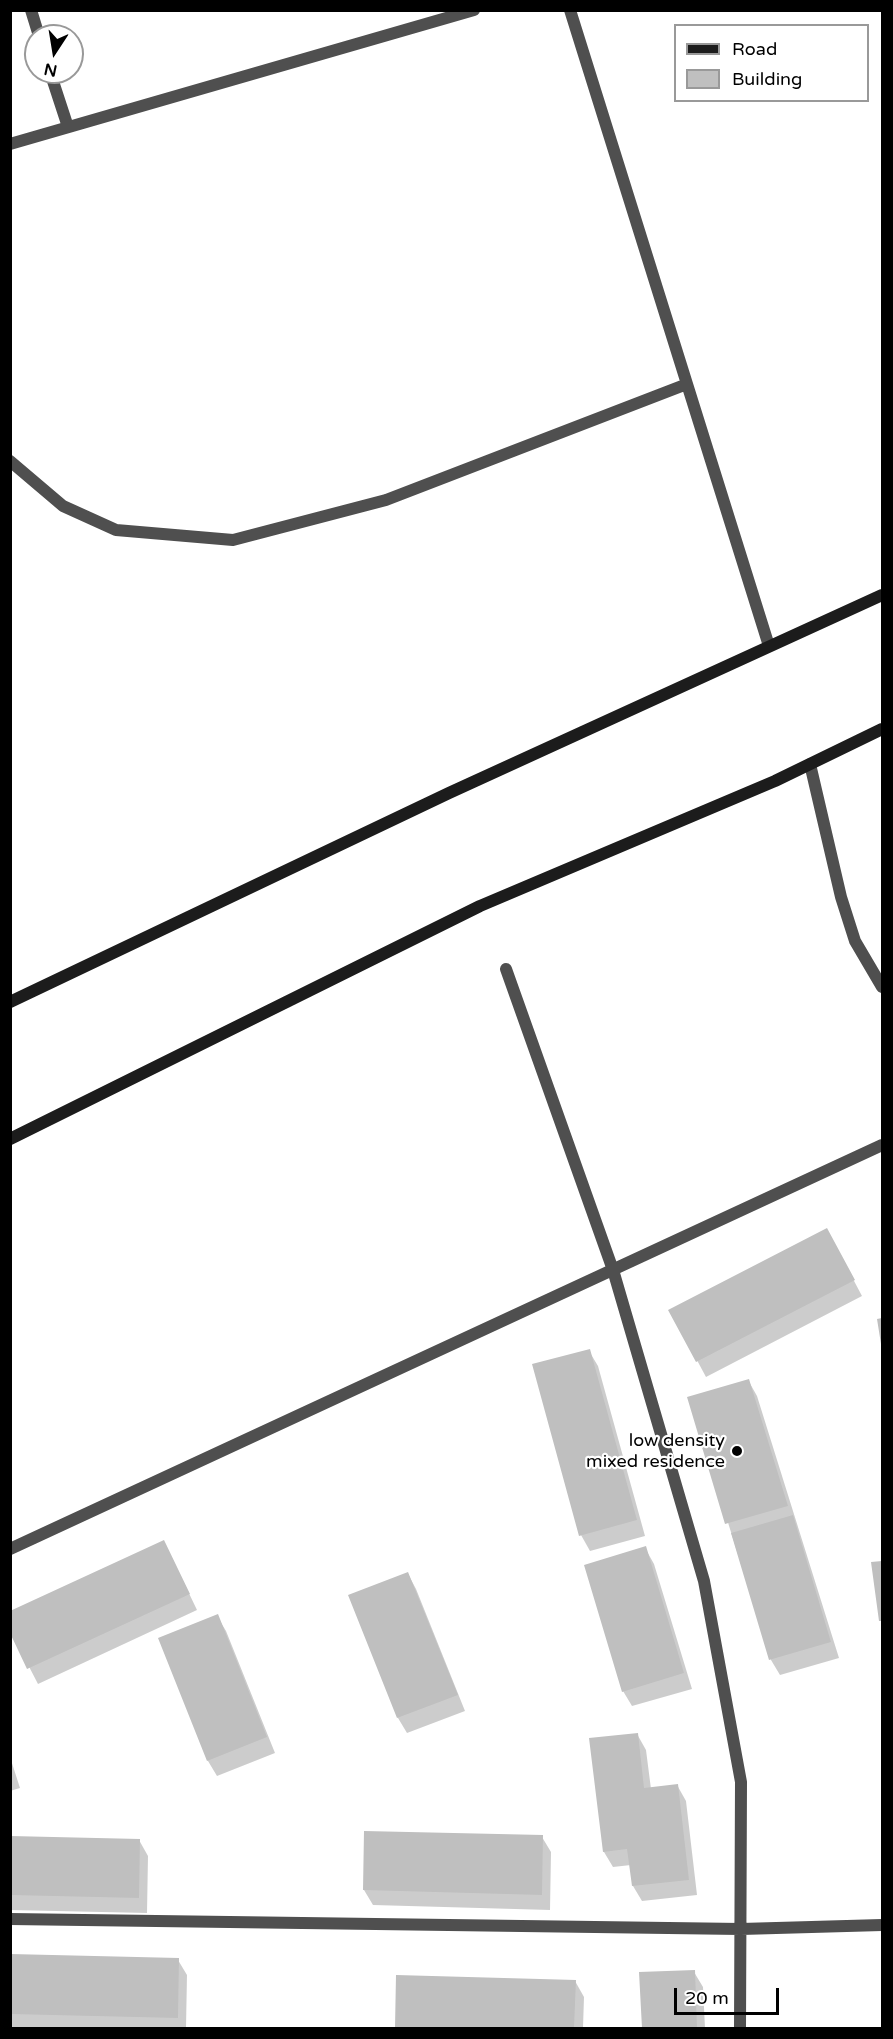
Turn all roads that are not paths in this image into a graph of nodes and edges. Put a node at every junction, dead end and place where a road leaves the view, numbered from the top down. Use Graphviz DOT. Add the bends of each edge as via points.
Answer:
graph roads {
  1 [pos="474,10"];
  2 [pos="570,10"];
  3 [pos="54,84"];
  4 [pos="68,127"];
  5 [pos="10,144"];
  6 [pos="687,384"];
  7 [pos="10,461"];
  8 [pos="882,595"];
  9 [pos="769,646"];
  10 [pos="882,729"];
  11 [pos="810,764"];
  12 [pos="506,969"];
  13 [pos="882,987"];
  14 [pos="10,1002"];
  15 [pos="10,1139"];
  16 [pos="882,1145"];
  17 [pos="613,1270"];
  18 [pos="10,1549"];
  19 [pos="10,1919"];
  20 [pos="882,1925"];
  21 [pos="741,1929"];
  22 [pos="740,2028"];
  1 -- 4 [label="street"];
  2 -- 6 [label="street"];
  3 -- 4 [label="street"];
  4 -- 5 [label="street"];
  6 -- 7 [label="street" via="386,500 233,540 116,530 63,507"];
  6 -- 9 [label="street"];
  8 -- 9 [label="main road"];
  9 -- 14 [label="main road"];
  10 -- 11 [label="main road"];
  11 -- 13 [label="street" via="855,941"];
  11 -- 15 [label="main road" via="480,906"];
  12 -- 17 [label="street"];
  16 -- 17 [label="street"];
  17 -- 18 [label="street"];
  17 -- 21 [label="street" via="704,1581 718,1648 741,1782"];
  19 -- 21 [label="street"];
  20 -- 21 [label="street"];
  21 -- 22 [label="street"];
}
